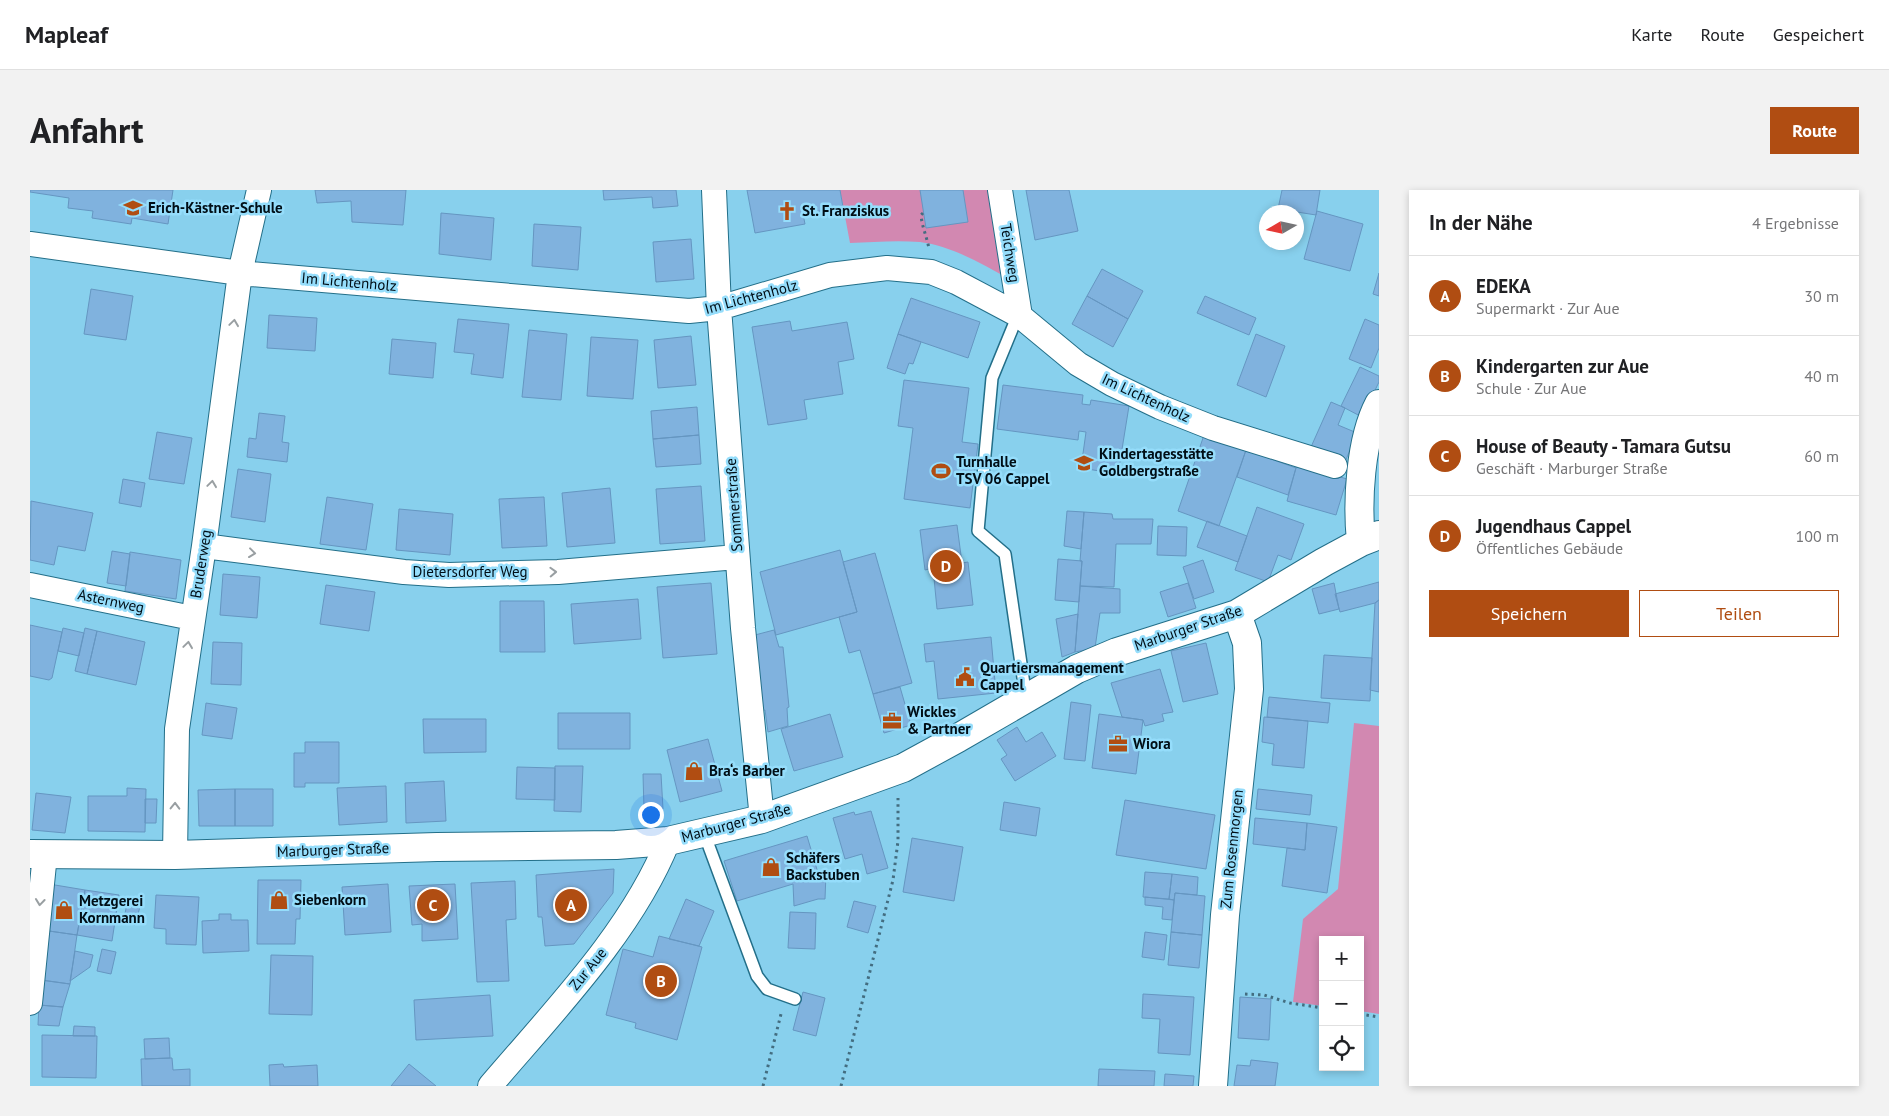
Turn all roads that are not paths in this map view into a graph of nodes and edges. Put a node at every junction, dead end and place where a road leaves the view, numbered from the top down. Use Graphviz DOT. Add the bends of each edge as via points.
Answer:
graph roads {
  1 [pos="259,190"];
  2 [pos="714,190"];
  3 [pos="1000,190"];
  4 [pos="30,244"];
  5 [pos="240,273"];
  6 [pos="720,308"];
  7 [pos="1020,316"];
  8 [pos="1379,404"];
  9 [pos="1335,466"];
  10 [pos="1370,538"];
  11 [pos="204,546"];
  12 [pos="738,557"];
  13 [pos="30,584"];
  14 [pos="1237,614"];
  15 [pos="192,618"];
  16 [pos="1026,698"];
  17 [pos="762,819"];
  18 [pos="704,833"];
  19 [pos="668,841"];
  20 [pos="37,854"];
  21 [pos="174,855"];
  22 [pos="790,998"];
  23 [pos="30,1003"];
  24 [pos="490,1086"];
  25 [pos="1213,1086"];
  1 -- 5 [label="street, Bruderweg"];
  2 -- 6 [label="street, Sommerstraße"];
  3 -- 7 [label="street, Teichweg"];
  4 -- 5 [label="street, Im Lichtenholz"];
  5 -- 6 [label="street, Im Lichtenholz" via="689,312"];
  11 -- 5 [label="street, Bruderweg, one-way"];
  6 -- 7 [label="street, Im Lichtenholz" via="830,275 887,268 930,272"];
  6 -- 12 [label="street, Sommerstraße"];
  7 -- 9 [label="street, Im Lichtenholz" via="1078,364 1112,384 1213,428"];
  7 -- 16 [label="lane" via="992,378 978,531 1005,554"];
  8 -- 10 [label="street" via="1373,416 1361,471 1360,527"];
  10 -- 14 [label="street, Marburger Straße"];
  11 -- 12 [label="street, Dietersdorfer Weg, one-way" via="449,575 558,572"];
  11 -- 15 [label="street, Bruderweg"];
  12 -- 17 [label="street, Sommerstraße"];
  13 -- 15 [label="street, Asternweg"];
  14 -- 16 [label="street, Marburger Straße" via="1117,652 1077,669"];
  14 -- 25 [label="street, Zum Rosenmorgen" via="1247,643 1249,689 1225,915"];
  21 -- 15 [label="street, Bruderweg, one-way" via="176,729"];
  16 -- 17 [label="street, Marburger Straße" via="898,770"];
  17 -- 18 [label="street, Marburger Straße"];
  18 -- 19 [label="street, Marburger Straße"];
  18 -- 22 [label="lane" via="757,976 767,989"];
  19 -- 21 [label="street, Marburger Straße" via="616,845"];
  19 -- 24 [label="street, Zur Aue" via="652,878 599,957"];
  20 -- 21 [label="street, Marburger Straße"];
  20 -- 23 [label="street, one-way"];
}
